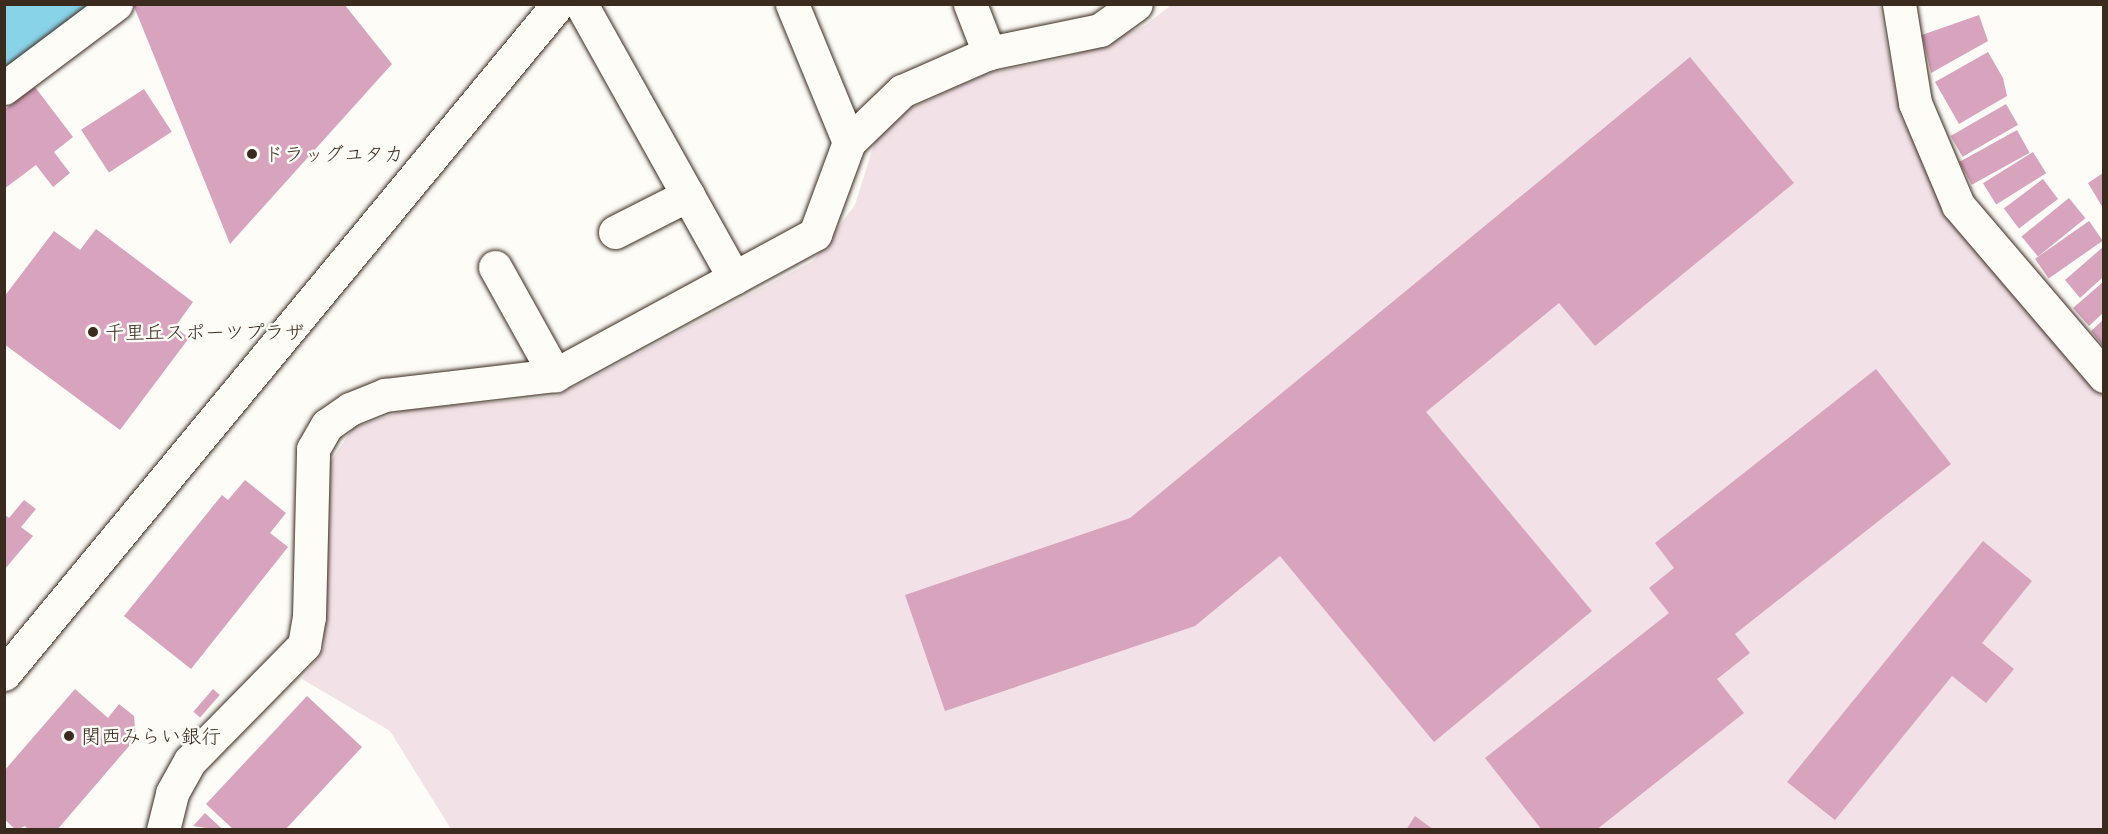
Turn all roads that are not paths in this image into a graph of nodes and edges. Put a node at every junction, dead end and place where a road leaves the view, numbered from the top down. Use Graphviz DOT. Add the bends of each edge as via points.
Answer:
graph roads {
  1 [pos="116,4"];
  2 [pos="558,4"];
  3 [pos="581,4"];
  4 [pos="792,4"];
  5 [pos="970,4"];
  6 [pos="1136,4"];
  7 [pos="1899,4"];
  8 [pos="989,52"];
  9 [pos="4,88"];
  10 [pos="849,142"];
  11 [pos="688,195"];
  12 [pos="615,232"];
  13 [pos="495,267"];
  14 [pos="734,278"];
  15 [pos="555,375"];
  16 [pos="2103,376"];
  17 [pos="4,674"];
  18 [pos="163,830"];
  1 -- 9 [label="street"];
  2 -- 17 [label="street"];
  3 -- 11 [label="street"];
  4 -- 10 [label="street"];
  5 -- 8 [label="street"];
  6 -- 8 [label="street" via="1100,30"];
  7 -- 16 [label="street" via="1915,103 1958,205"];
  8 -- 10 [label="street" via="902,91"];
  10 -- 14 [label="street" via="815,234"];
  11 -- 12 [label="street"];
  11 -- 14 [label="street"];
  13 -- 15 [label="street"];
  14 -- 15 [label="street"];
  15 -- 18 [label="street" via="386,395 327,425 313,448 309,617 304,645 190,761 172,792"];
}
